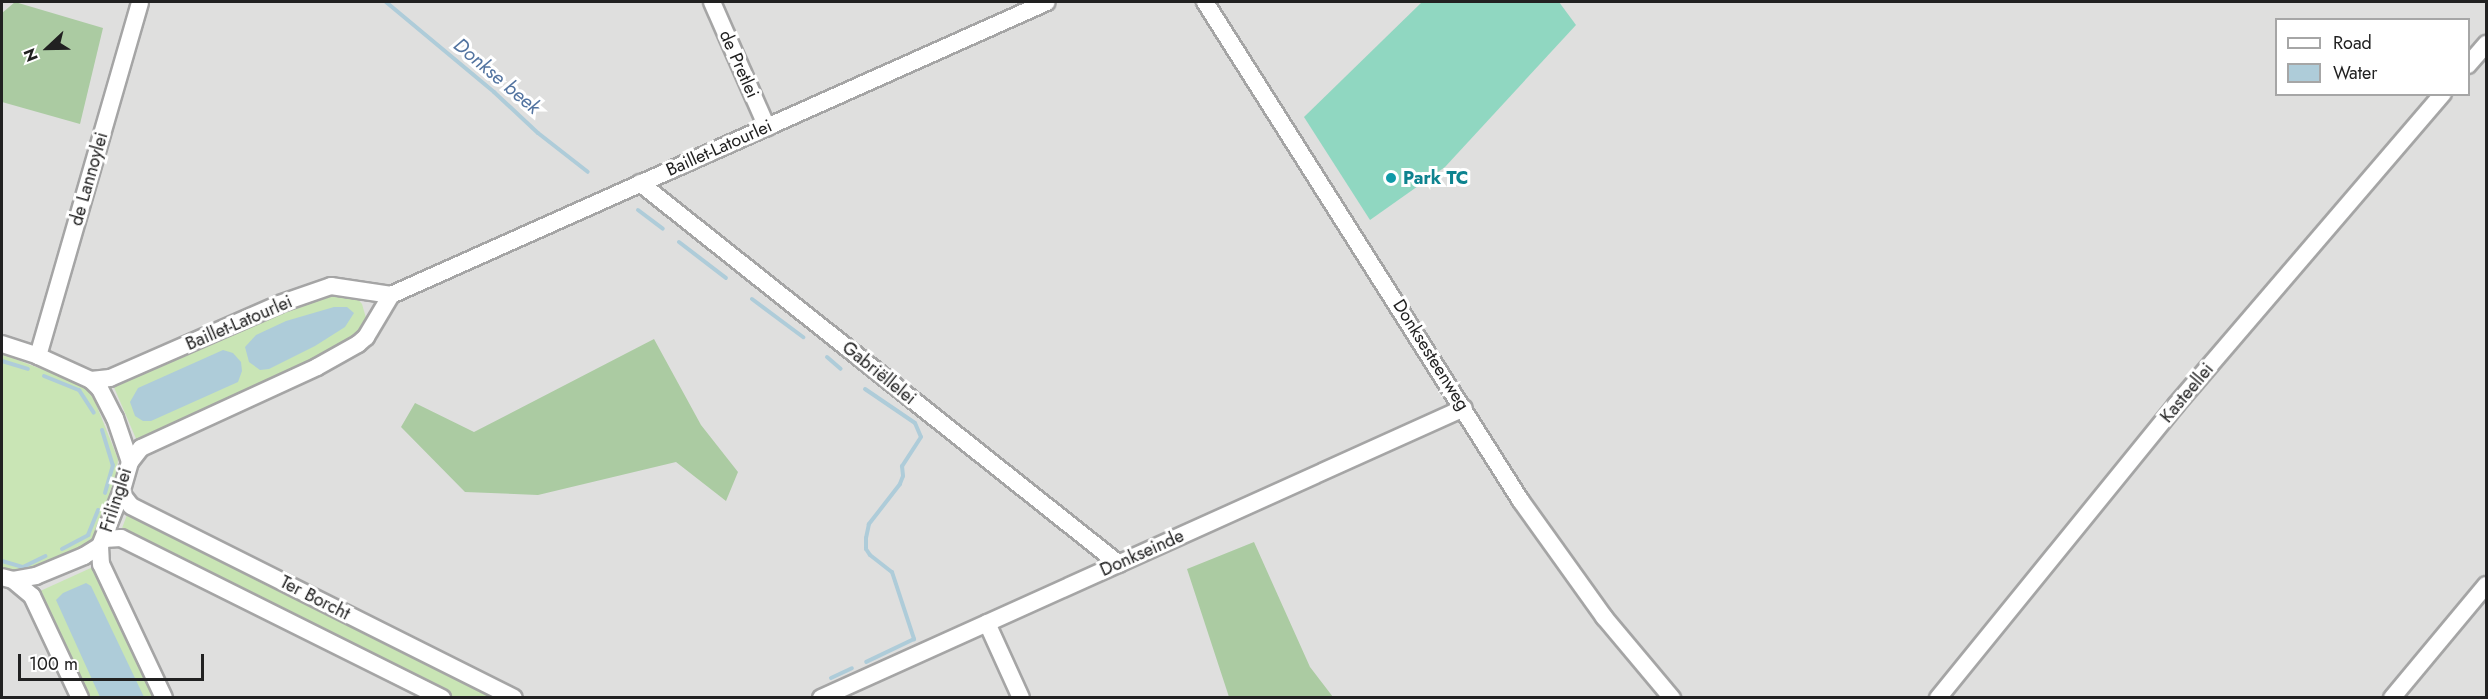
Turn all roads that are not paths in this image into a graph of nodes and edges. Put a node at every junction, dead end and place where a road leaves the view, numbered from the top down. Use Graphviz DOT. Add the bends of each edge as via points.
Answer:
graph roads {
  1 [pos="140,2"];
  2 [pos="712,2"];
  3 [pos="1047,2"];
  4 [pos="1205,2"];
  5 [pos="2487,44"];
  6 [pos="2470,64"];
  7 [pos="2441,96"];
  8 [pos="767,127"];
  9 [pos="640,183"];
  10 [pos="391,295"];
  11 [pos="2,344"];
  12 [pos="38,356"];
  13 [pos="91,380"];
  14 [pos="1464,408"];
  15 [pos="130,462"];
  16 [pos="122,493"];
  17 [pos="102,543"];
  18 [pos="1119,564"];
  19 [pos="7,578"];
  20 [pos="2487,585"];
  21 [pos="987,623"];
  22 [pos="80,698"];
  23 [pos="164,698"];
  24 [pos="442,698"];
  25 [pos="514,698"];
  26 [pos="821,698"];
  27 [pos="1021,698"];
  28 [pos="1672,698"];
  29 [pos="1938,698"];
  30 [pos="2392,698"];
  1 -- 12 [label="street, de Lannoylei"];
  2 -- 8 [label="street, de Pretlei"];
  3 -- 8 [label="street, Baillet-Latourlei"];
  4 -- 14 [label="street, Donksesteenweg"];
  5 -- 6 [label="street"];
  7 -- 29 [label="street, Kasteellei" via="2176,405"];
  8 -- 9 [label="street, Baillet-Latourlei"];
  9 -- 10 [label="street, Baillet-Latourlei"];
  9 -- 18 [label="street, Gabriëllelei"];
  10 -- 13 [label="street, Baillet-Latourlei" via="331,286 279,304 110,378"];
  10 -- 15 [label="street" via="366,337 352,349 141,448"];
  11 -- 12 [label="street"];
  12 -- 13 [label="street"];
  13 -- 15 [label="street, Frilinglei" via="115,418"];
  14 -- 18 [label="street, Donkseinde"];
  14 -- 28 [label="street, Donksesteenweg" via="1521,501 1604,617"];
  15 -- 16 [label="street, Frilinglei"];
  16 -- 17 [label="street, Frilinglei"];
  16 -- 25 [label="street, Ter Borcht" via="131,506"];
  17 -- 19 [label="street, Frilinglei" via="60,568 25,579"];
  17 -- 23 [label="street, Frilinglei" via="101,564"];
  17 -- 24 [label="street, Ter Borcht" via="121,538"];
  18 -- 21 [label="street, Donkseinde"];
  19 -- 22 [label="street, Frilinglei" via="32,596"];
  20 -- 30 [label="street"];
  21 -- 26 [label="street, Donkseinde"];
  21 -- 27 [label="street"];
}
